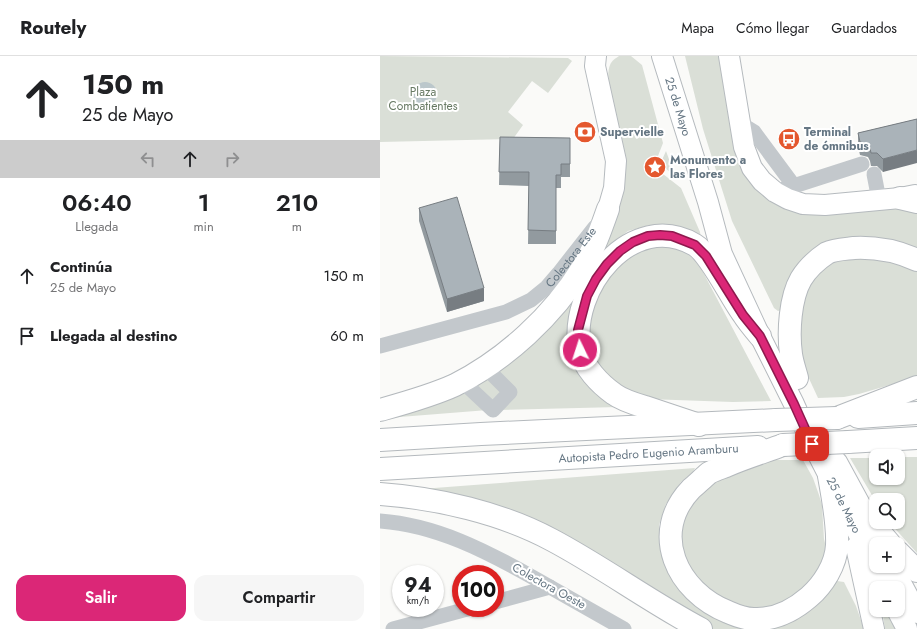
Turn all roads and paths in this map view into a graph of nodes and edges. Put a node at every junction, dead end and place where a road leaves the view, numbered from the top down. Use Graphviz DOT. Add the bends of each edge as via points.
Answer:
graph roads {
  1 [pos="596,56"];
  2 [pos="662,56"];
  3 [pos="729,56"];
  4 [pos="741,124"];
  5 [pos="862,164"];
  6 [pos="874,174"];
  7 [pos="794,186"];
  8 [pos="775,192"];
  9 [pos="911,198"];
  10 [pos="878,200"];
  11 [pos="708,202"];
  12 [pos="608,209"];
  13 [pos="917,260"];
  14 [pos="760,336"];
  15 [pos="380,346"];
  16 [pos="486,367"];
  17 [pos="797,378"];
  18 [pos="462,381"];
  19 [pos="917,387"];
  20 [pos="380,410"];
  21 [pos="917,413"];
  22 [pos="837,418"];
  23 [pos="699,425"];
  24 [pos="917,438"];
  25 [pos="380,440"];
  26 [pos="783,445"];
  27 [pos="380,469"];
  28 [pos="829,476"];
  29 [pos="380,494"];
  30 [pos="857,515"];
  31 [pos="380,520"];
  32 [pos="875,537"];
  33 [pos="882,537"];
  34 [pos="905,559"];
  35 [pos="917,571"];
  36 [pos="896,573"];
  37 [pos="883,581"];
  38 [pos="550,587"];
  39 [pos="504,600"];
  40 [pos="452,613"];
  41 [pos="917,613"];
  42 [pos="901,617"];
  43 [pos="393,629"];
  44 [pos="624,629"];
  45 [pos="701,629"];
  46 [pos="874,629"];
  47 [pos="907,629"];
  1 -- 12 [label="main road, Colectora Este" via="595,66 616,161 614,188"];
  2 -- 11 [label="main road, 25 de Mayo"];
  3 -- 4 [label="main road"];
  4 -- 7 [label="street" via="754,132"];
  4 -- 8 [label="main road" via="744,146 752,168"];
  5 -- 7 [label="street"];
  6 -- 10 [label="street"];
  7 -- 8 [label="street"];
  8 -- 10 [label="main road" via="803,204"];
  9 -- 10 [label="main road"];
  11 -- 14 [label="main road, 25 de Mayo" via="722,254"];
  11 -- 17 [label="main road, 25 de Mayo" via="733,246 773,334"];
  12 -- 15 [label="street, Colectora Este" via="559,273 547,287 530,300 506,312"];
  12 -- 16 [label="highway" via="583,267 563,296 523,337"];
  13 -- 17 [label="highway" via="881,249 861,248 829,253 814,263 801,279 794,298 790,322 791,353"];
  14 -- 23 [label="highway" via="743,315 706,256 695,245 672,236 648,236 633,242 607,264 596,279 587,296 578,330 580,350 598,381 615,395 634,404"];
  14 -- 28 [label="main road, 25 de Mayo"];
  16 -- 18 [label="highway"];
  16 -- 18 [label="street" via="510,392 493,410"];
  17 -- 30 [label="main road, 25 de Mayo"];
  18 -- 20 [label="highway" via="432,394"];
  19 -- 22 [label="highway"];
  21 -- 22 [label="highway"];
  22 -- 23 [label="highway, bridge"];
  23 -- 25 [label="highway"];
  24 -- 26 [label="highway, Autopista Pedro Eugenio Aramburu, bridge"];
  26 -- 27 [label="highway, Autopista Pedro Eugenio Aramburu"];
  26 -- 28 [label="highway" via="710,473 683,499 674,514 671,539 677,567 688,584 702,598 739,617 755,619 786,613 815,592 827,575 837,546"];
  28 -- 30 [label="main road, 25 de Mayo"];
  29 -- 45 [label="highway" via="404,496 484,513 551,539"];
  30 -- 32 [label="main road, 25 de Mayo"];
  30 -- 33 [label="highway"];
  30 -- 37 [label="main road, 25 de Mayo"];
  30 -- 46 [label="main road"];
  31 -- 38 [label="street, Colectora Oeste" via="413,525 436,532 494,556"];
  34 -- 35 [label="highway"];
  36 -- 41 [label="main road"];
  38 -- 39 [label="street"];
  38 -- 44 [label="street, Colectora Oeste"];
  40 -- 43 [label="street"];
  42 -- 47 [label="main road"];
}
